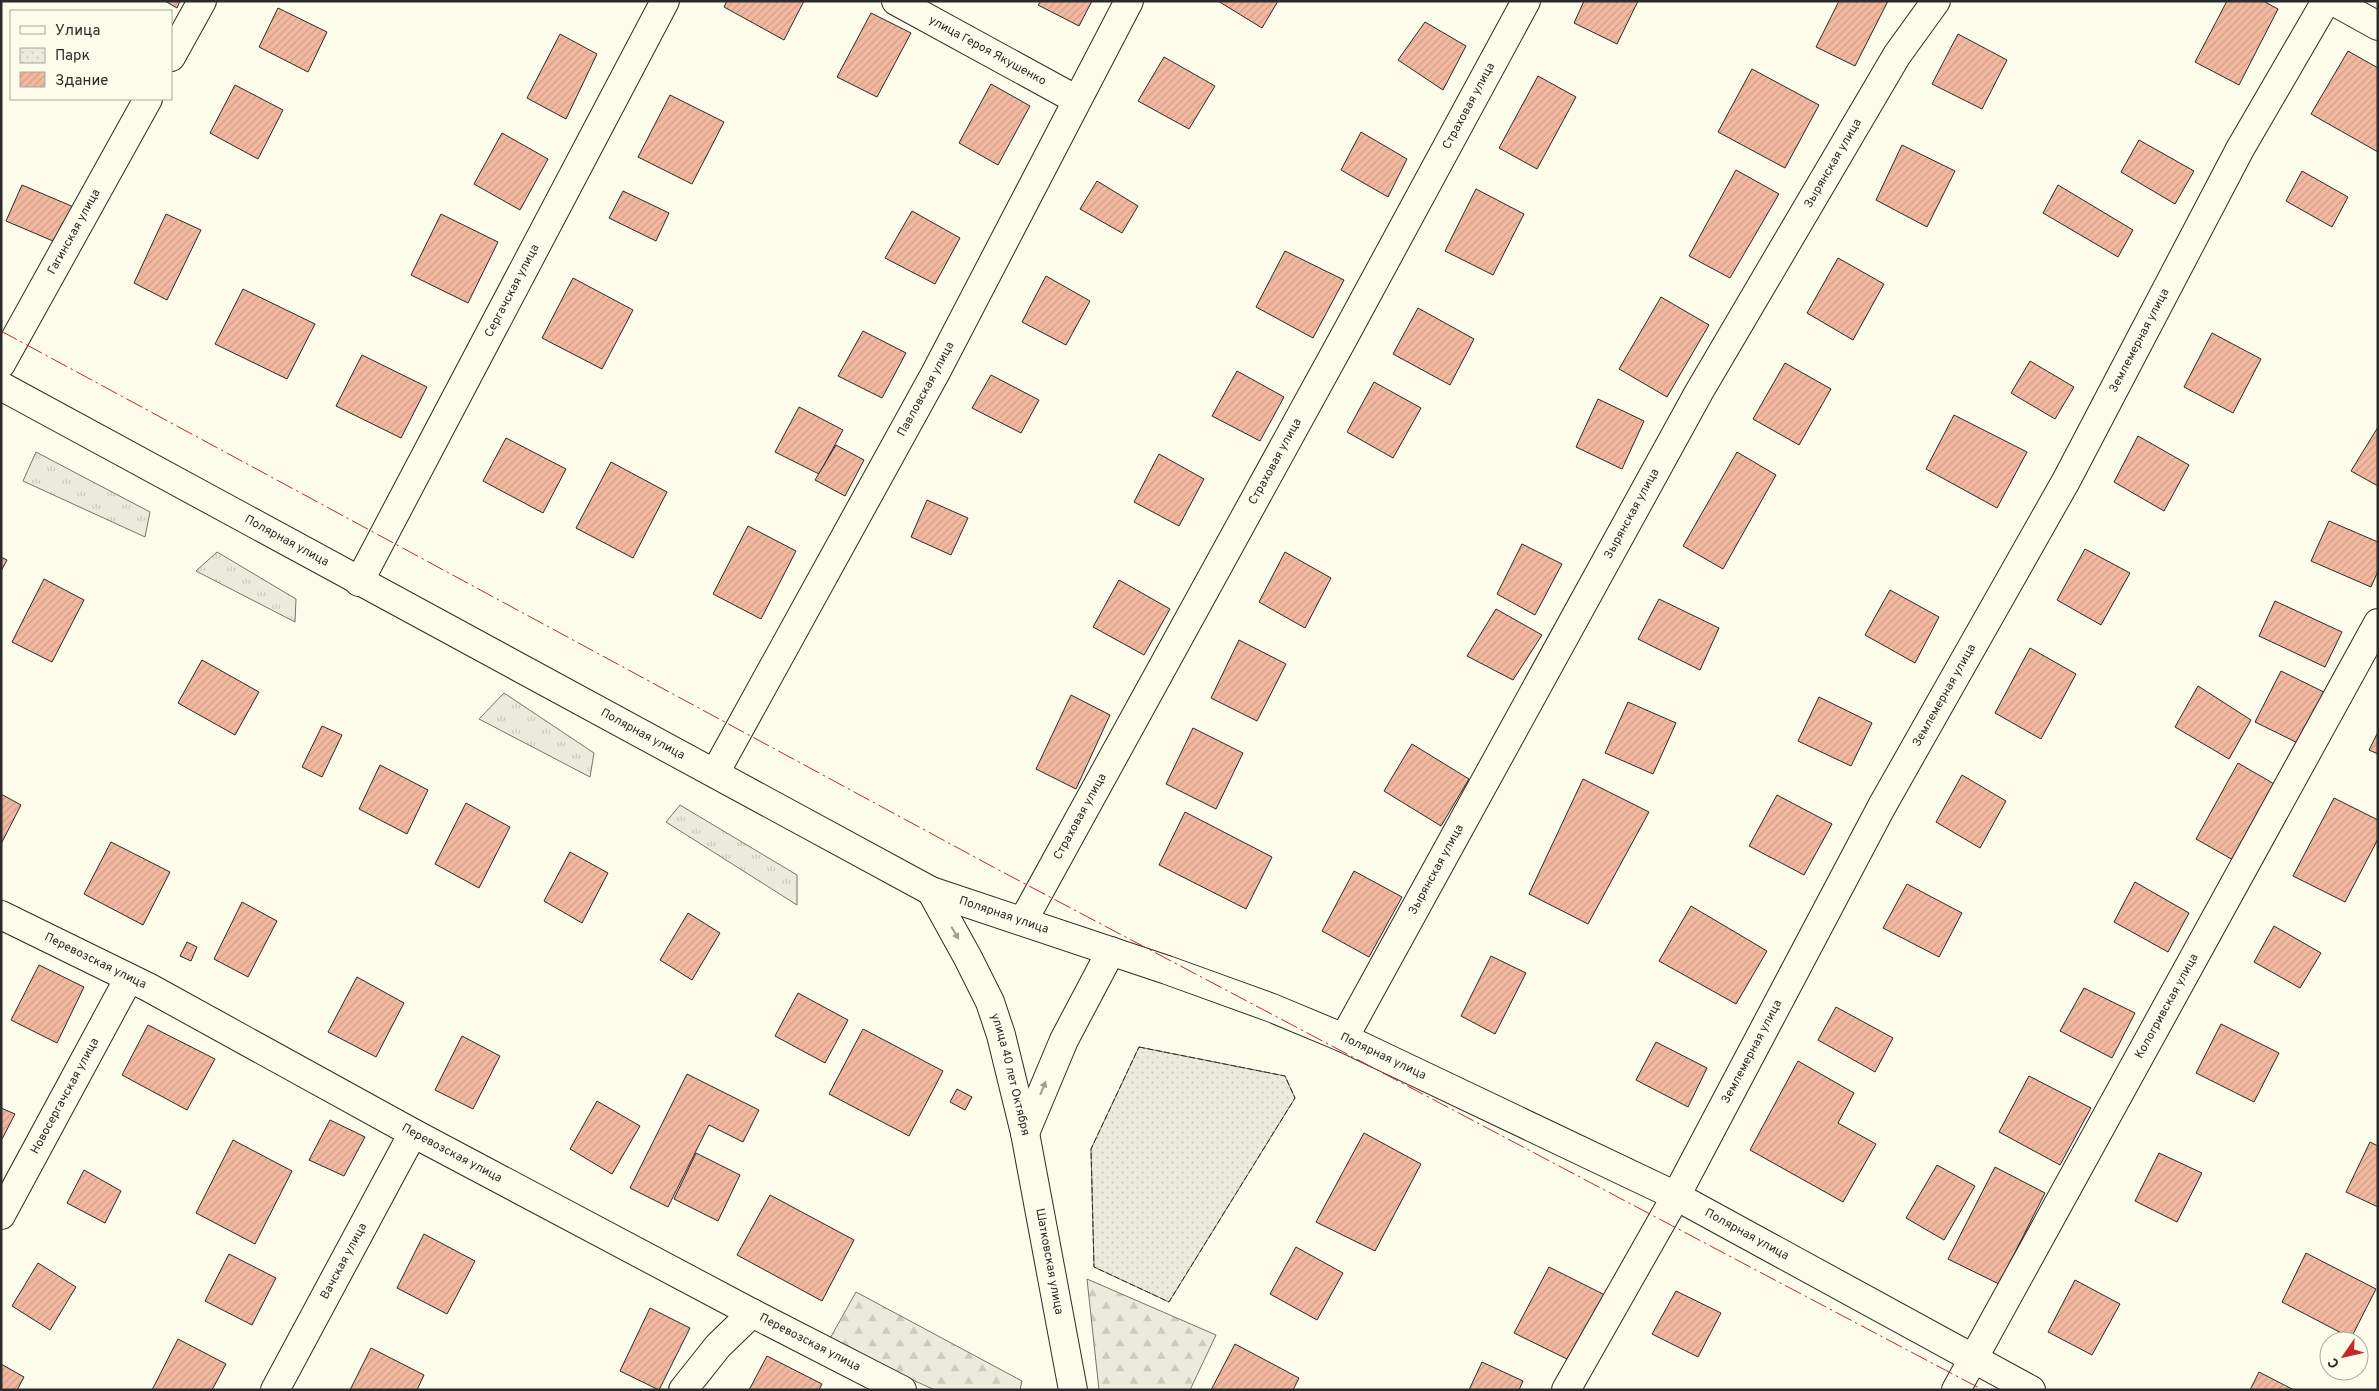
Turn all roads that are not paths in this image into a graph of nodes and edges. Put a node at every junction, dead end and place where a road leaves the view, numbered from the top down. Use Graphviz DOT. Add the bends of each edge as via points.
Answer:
graph roads {
  1 [pos="202,1"];
  2 [pos="665,1"];
  3 [pos="896,1"];
  4 [pos="1129,1"];
  5 [pos="1526,1"];
  6 [pos="1936,1"];
  7 [pos="2326,1"];
  8 [pos="2333,1"];
  9 [pos="2378,26"];
  10 [pos="172,55"];
  11 [pos="147,100"];
  12 [pos="1077,100"];
  13 [pos="1,364"];
  14 [pos="1,386"];
  15 [pos="359,582"];
  16 [pos="2378,623"];
  17 [pos="715,773"];
  18 [pos="931,891"];
  19 [pos="1,916"];
  20 [pos="1023,921"];
  21 [pos="1112,951"];
  22 [pos="129,978"];
  23 [pos="1344,1038"];
  24 [pos="413,1133"];
  25 [pos="1025,1133"];
  26 [pos="1676,1196"];
  27 [pos="1,1215"];
  28 [pos="752,1313"];
  29 [pos="1972,1359"];
  30 [pos="275,1390"];
  31 [pos="683,1390"];
  32 [pos="902,1390"];
  33 [pos="1073,1390"];
  34 [pos="1566,1390"];
  35 [pos="1956,1390"];
  36 [pos="2031,1390"];
  1 -- 10 [label="street"];
  2 -- 15 [label="street, Сергачская улица"];
  3 -- 12 [label="street, улица Героя Якушенко"];
  4 -- 12 [label="street, Павловская улица"];
  5 -- 20 [label="street, Страховая улица"];
  6 -- 23 [label="street, Зырянская улица" via="1897,55 1699,392"];
  7 -- 26 [label="street, Землемерная улица" via="2240,149 2066,481 1882,806"];
  8 -- 9 [label="street"];
  11 -- 13 [label="street, Гагинская улица"];
  12 -- 17 [label="street, Павловская улица" via="936,372"];
  14 -- 15 [label="street, Полярная улица"];
  15 -- 17 [label="street, Полярная улица"];
  16 -- 29 [label="street, Кологривская улица"];
  17 -- 18 [label="street, Полярная улица"];
  18 -- 20 [label="street, Полярная улица"];
  18 -- 25 [label="street, улица 40 лет Октября, one-way" via="990,1002 1012,1073"];
  19 -- 22 [label="street, Перевозская улица"];
  20 -- 21 [label="street, Полярная улица"];
  21 -- 23 [label="street, Полярная улица" via="1272,1008"];
  25 -- 21 [label="street, улица 40 лет Октября, one-way" via="1064,1040"];
  22 -- 24 [label="street, Перевозская улица"];
  22 -- 27 [label="street, Новосергачская улица"];
  23 -- 26 [label="street, Полярная улица"];
  24 -- 28 [label="street, Перевозская улица"];
  24 -- 30 [label="street, Вачская улица"];
  25 -- 33 [label="street, Шатковская улица"];
  26 -- 29 [label="street, Полярная улица"];
  26 -- 34 [label="street, Землемерная улица"];
  28 -- 31 [label="street" via="718,1346"];
  28 -- 32 [label="street, Перевозская улица"];
  29 -- 35 [label="street, Кологривская улица"];
  29 -- 36 [label="street, Полярная улица"];
}
